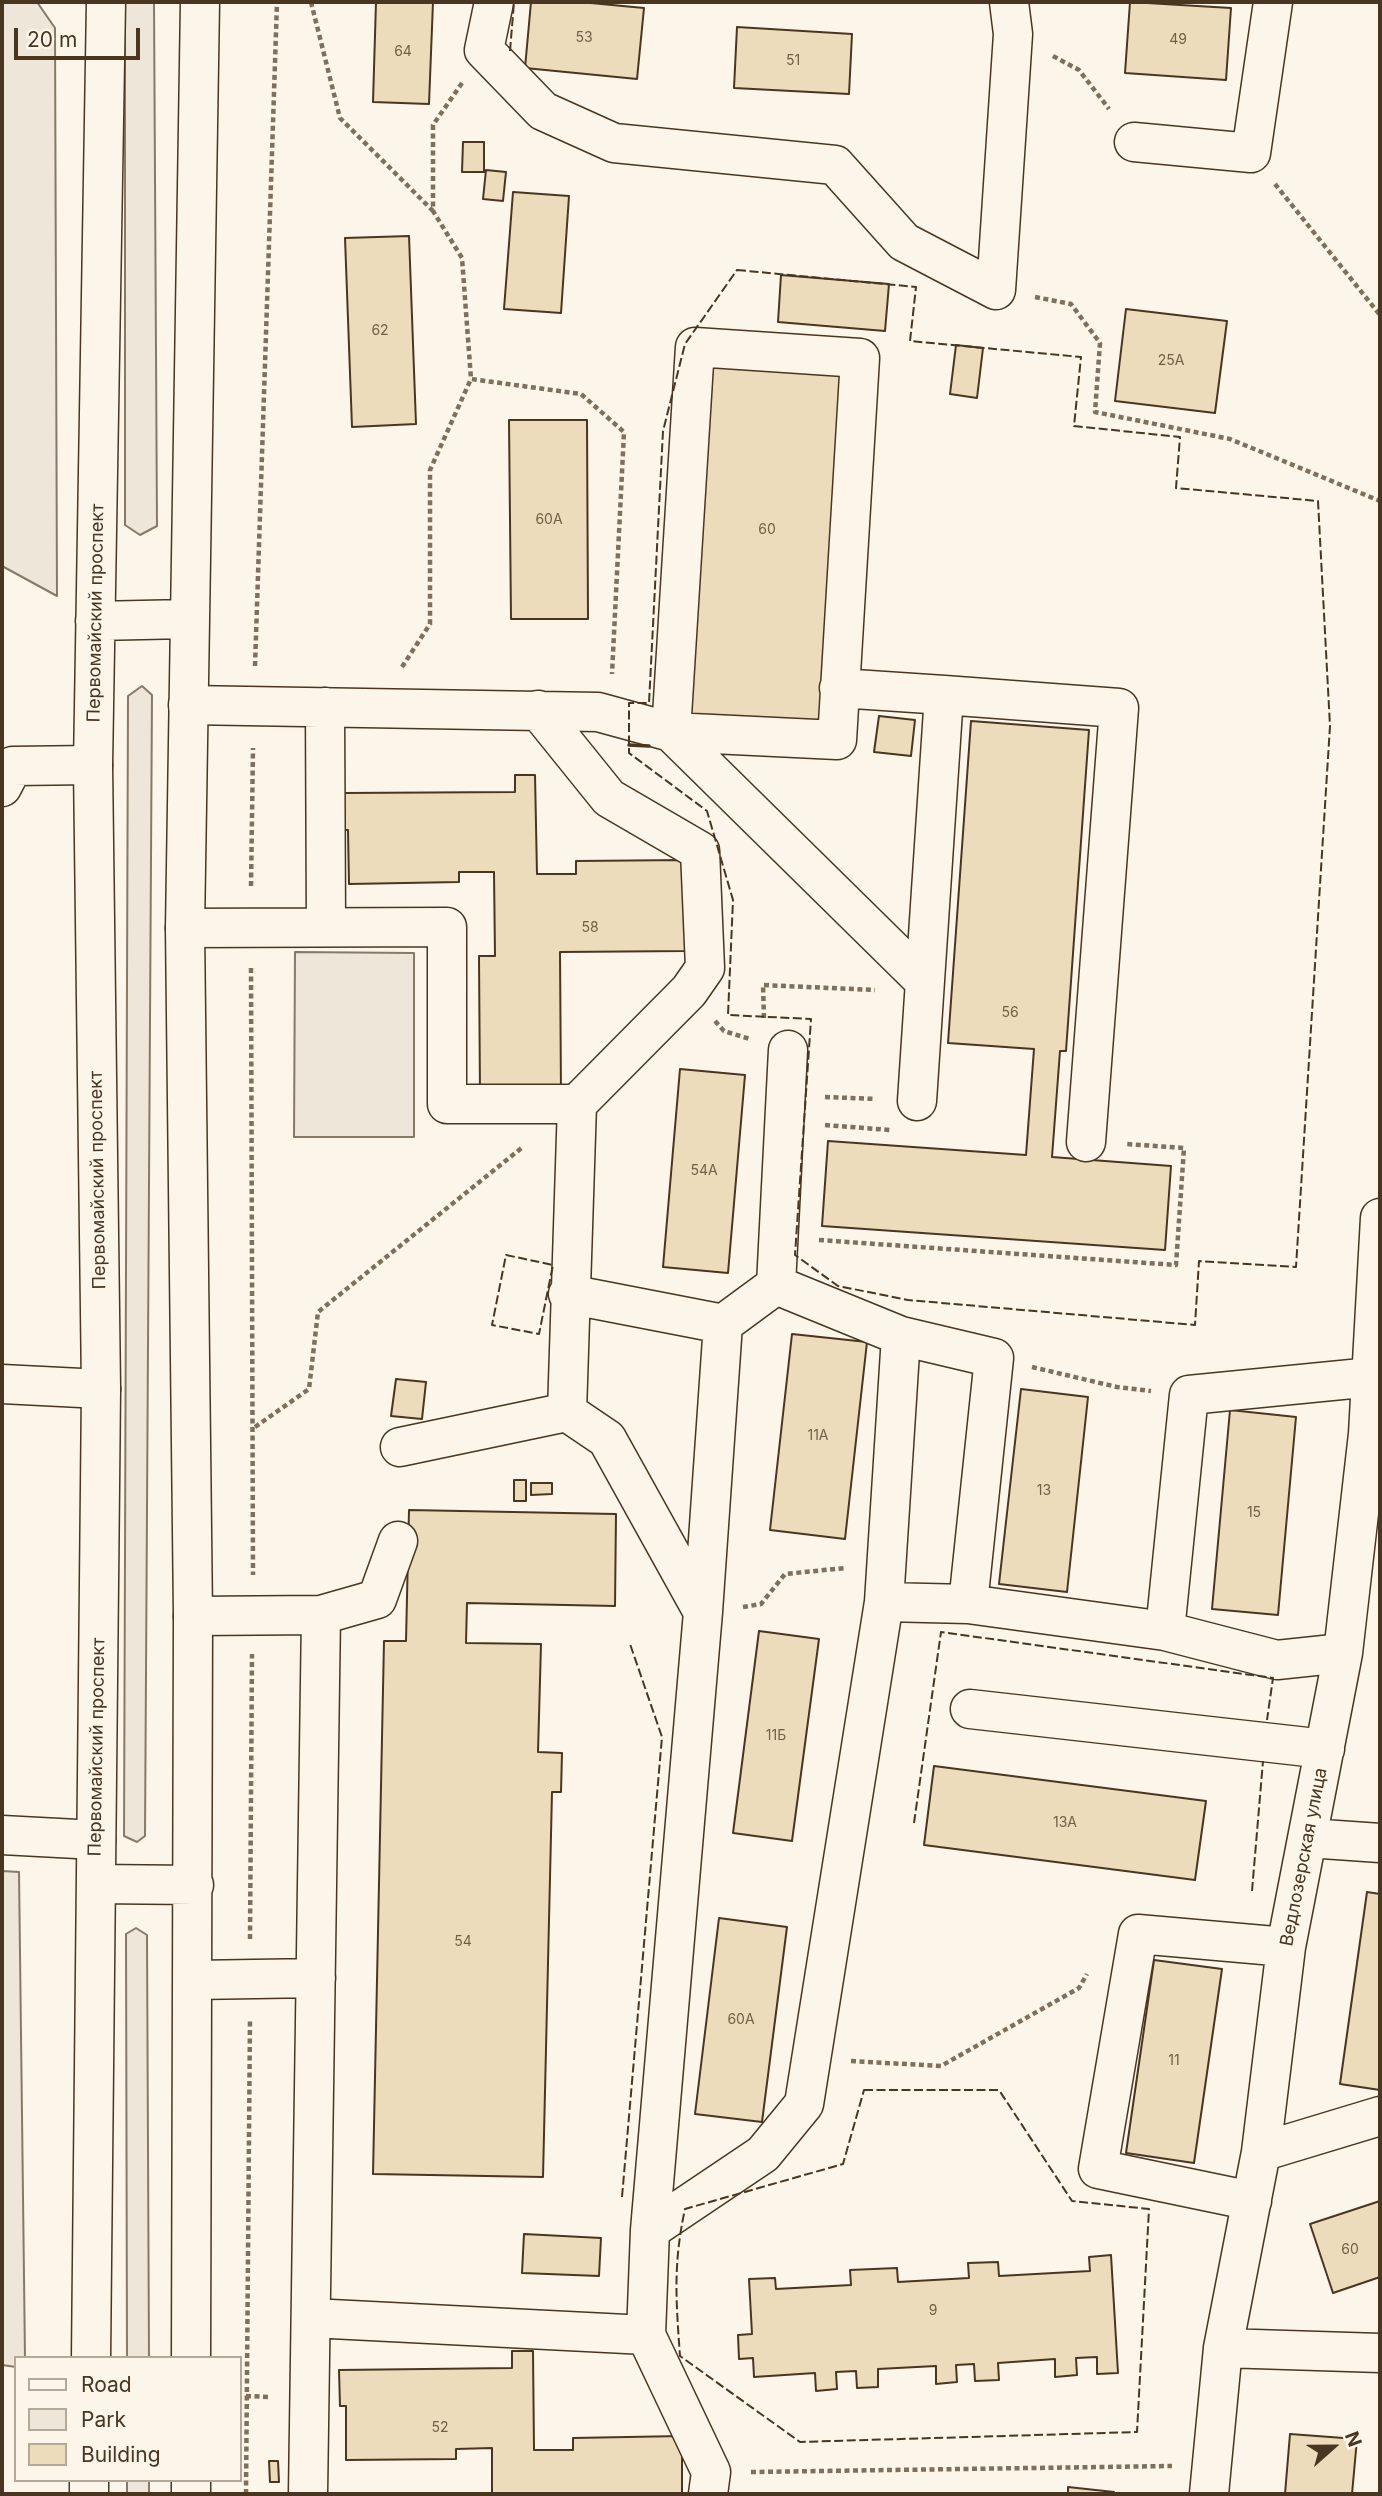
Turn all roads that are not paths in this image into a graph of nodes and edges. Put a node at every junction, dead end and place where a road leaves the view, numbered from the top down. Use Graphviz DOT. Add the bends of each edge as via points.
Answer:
graph roads {
  1 [pos="106,2"];
  2 [pos="200,2"];
  3 [pos="494,2"];
  4 [pos="1273,2"];
  5 [pos="1011,18"];
  6 [pos="1134,142"];
  7 [pos="188,619"];
  8 [pos="95,621"];
  9 [pos="839,688"];
  10 [pos="944,695"];
  11 [pos="188,705"];
  12 [pos="325,707"];
  13 [pos="538,710"];
  14 [pos="671,732"];
  15 [pos="93,765"];
  16 [pos="2,787"];
  17 [pos="326,927"];
  18 [pos="185,928"];
  19 [pos="925,982"];
  20 [pos="788,1050"];
  21 [pos="916,1101"];
  22 [pos="577,1104"];
  23 [pos="1086,1142"];
  24 [pos="1380,1218"];
  25 [pos="1380,1227"];
  26 [pos="776,1285"];
  27 [pos="568,1294"];
  28 [pos="723,1324"];
  29 [pos="901,1336"];
  30 [pos="1372,1377"];
  31 [pos="2,1384"];
  32 [pos="101,1389"];
  33 [pos="567,1412"];
  34 [pos="1374,1437"];
  35 [pos="400,1447"];
  36 [pos="398,1541"];
  37 [pos="884,1602"];
  38 [pos="968,1604"];
  39 [pos="704,1612"];
  40 [pos="321,1615"];
  41 [pos="193,1616"];
  42 [pos="1165,1630"];
  43 [pos="1343,1653"];
  44 [pos="970,1709"];
  45 [pos="1325,1749"];
  46 [pos="2,1835"];
  47 [pos="1308,1838"];
  48 [pos="96,1840"];
  49 [pos="1380,1843"];
  50 [pos="96,1884"];
  51 [pos="194,1885"];
  52 [pos="1286,1947"];
  53 [pos="316,1978"];
  54 [pos="194,1980"];
  55 [pos="1380,2116"];
  56 [pos="1261,2152"];
  57 [pos="1252,2201"];
  58 [pos="650,2230"];
  59 [pos="311,2318"];
  60 [pos="646,2335"];
  61 [pos="1223,2348"];
  62 [pos="1380,2353"];
  63 [pos="90,2356"];
  64 [pos="191,2356"];
  65 [pos="1210,2480"];
  66 [pos="710,2483"];
  67 [pos="308,2494"];
  1 -- 8 [label="main road, Первомайский проспект"];
  2 -- 7 [label="main road"];
  3 -- 5 [label="main road" via="484,50 542,111 614,143 835,165 904,242 996,290"];
  4 -- 6 [label="main road" via="1251,153"];
  7 -- 8 [label="main road"];
  7 -- 11 [label="main road"];
  8 -- 15 [label="main road, Первомайский проспект"];
  9 -- 10 [label="main road"];
  9 -- 14 [label="main road" via="837,740"];
  9 -- 14 [label="main road" via="860,358 695,347"];
  10 -- 19 [label="main road"];
  10 -- 23 [label="main road" via="1119,708"];
  11 -- 12 [label="main road"];
  11 -- 18 [label="main road"];
  12 -- 13 [label="main road"];
  12 -- 17 [label="main road"];
  13 -- 14 [label="main road" via="598,712"];
  13 -- 22 [label="main road" via="610,798 700,851 705,968 689,991"];
  14 -- 19 [label="main road"];
  15 -- 16 [label="main road" via="13,766"];
  15 -- 32 [label="main road, Первомайский проспект"];
  17 -- 18 [label="main road"];
  17 -- 22 [label="main road" via="447,927 447,1104"];
  18 -- 41 [label="main road"];
  19 -- 21 [label="main road"];
  20 -- 26 [label="main road"];
  22 -- 27 [label="main road"];
  24 -- 25 [label="main road, Ведлозерская улица"];
  25 -- 30 [label="main road, Ведлозерская улица"];
  26 -- 28 [label="main road"];
  26 -- 29 [label="main road"];
  27 -- 28 [label="main road"];
  27 -- 33 [label="main road"];
  28 -- 39 [label="main road"];
  29 -- 37 [label="main road"];
  29 -- 38 [label="main road" via="994,1358"];
  30 -- 34 [label="main road, Ведлозерская улица"];
  30 -- 42 [label="main road" via="1189,1395"];
  31 -- 32 [label="main road"];
  32 -- 48 [label="main road, Первомайский проспект"];
  33 -- 35 [label="main road"];
  33 -- 39 [label="main road" via="607,1439"];
  34 -- 43 [label="main road, Ведлозерская улица"];
  36 -- 40 [label="main road" via="377,1599"];
  37 -- 38 [label="main road"];
  37 -- 58 [label="main road" via="804,2104 764,2154"];
  38 -- 42 [label="main road"];
  39 -- 58 [label="main road"];
  40 -- 41 [label="main road"];
  40 -- 53 [label="main road"];
  41 -- 51 [label="main road"];
  42 -- 43 [label="main road" via="1277,1660"];
  43 -- 45 [label="main road, Ведлозерская улица"];
  44 -- 45 [label="main road"];
  45 -- 47 [label="main road, Ведлозерская улица"];
  46 -- 48 [label="main road"];
  47 -- 49 [label="main road"];
  47 -- 52 [label="main road, Ведлозерская улица"];
  48 -- 50 [label="main road, Первомайский проспект"];
  50 -- 51 [label="main road"];
  50 -- 63 [label="main road, Первомайский проспект"];
  51 -- 54 [label="main road"];
  52 -- 56 [label="main road, Ведлозерская улица"];
  52 -- 57 [label="main road" via="1138,1934 1098,2169"];
  53 -- 54 [label="main road"];
  53 -- 59 [label="main road"];
  54 -- 64 [label="main road"];
  55 -- 56 [label="main road"];
  56 -- 57 [label="main road, Ведлозерская улица"];
  57 -- 61 [label="main road, Ведлозерская улица"];
  58 -- 60 [label="main road"];
  59 -- 60 [label="main road"];
  59 -- 67 [label="main road"];
  60 -- 66 [label="main road"];
  61 -- 62 [label="main road"];
  61 -- 65 [label="main road, Ведлозерская улица"];
}
